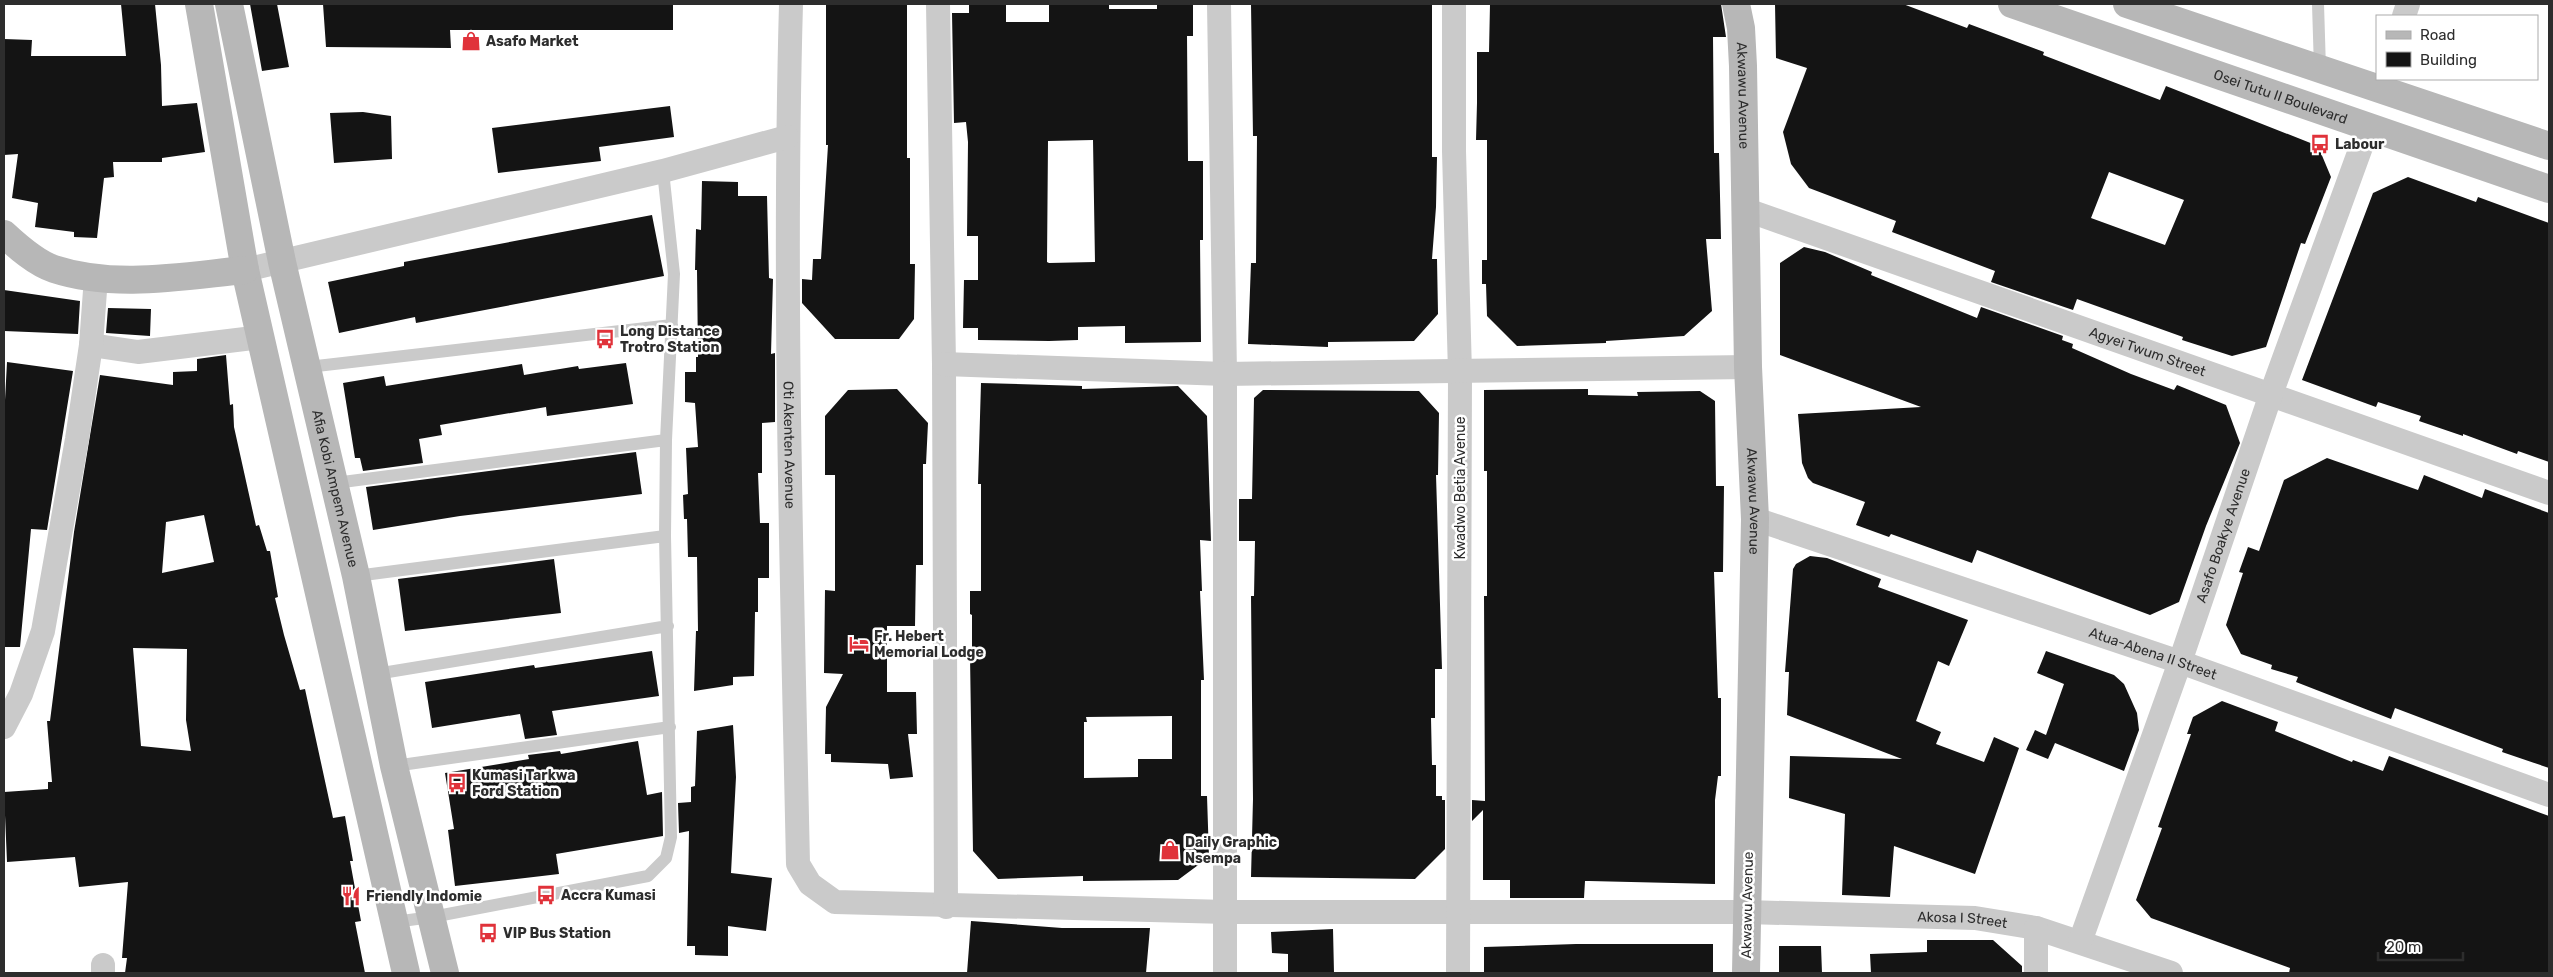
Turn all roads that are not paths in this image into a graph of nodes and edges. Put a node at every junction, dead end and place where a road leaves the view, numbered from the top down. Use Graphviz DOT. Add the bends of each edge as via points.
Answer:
graph roads {
  1 [pos="199,4"];
  2 [pos="229,4"];
  3 [pos="791,4"];
  4 [pos="938,4"];
  5 [pos="1219,4"];
  6 [pos="1454,4"];
  7 [pos="2012,4"];
  8 [pos="2318,4"];
  9 [pos="2144,6"];
  10 [pos="1741,12"];
  11 [pos="2320,69"];
  12 [pos="2382,84"];
  13 [pos="2368,128"];
  14 [pos="787,137"];
  15 [pos="2549,146"];
  16 [pos="664,171"];
  17 [pos="2549,189"];
  18 [pos="1744,209"];
  19 [pos="4,234"];
  20 [pos="282,262"];
  21 [pos="245,270"];
  22 [pos="96,277"];
  23 [pos="672,325"];
  24 [pos="261,337"];
  25 [pos="91,345"];
  26 [pos="944,364"];
  27 [pos="308,367"];
  28 [pos="1748,367"];
  29 [pos="1460,372"];
  30 [pos="1225,374"];
  31 [pos="2271,394"];
  32 [pos="666,440"];
  33 [pos="335,482"];
  34 [pos="2549,493"];
  35 [pos="1755,519"];
  36 [pos="665,536"];
  37 [pos="356,576"];
  38 [pos="668,626"];
  39 [pos="2180,662"];
  40 [pos="376,674"];
  41 [pos="4,727"];
  42 [pos="670,728"];
  43 [pos="394,766"];
  44 [pos="2549,795"];
  45 [pos="810,884"];
  46 [pos="946,906"];
  47 [pos="1227,912"];
  48 [pos="1459,912"];
  49 [pos="1746,912"];
  50 [pos="432,917"];
  51 [pos="394,922"];
  52 [pos="2036,928"];
  53 [pos="2080,942"];
  54 [pos="406,973"];
  55 [pos="445,973"];
  56 [pos="1226,973"];
  57 [pos="1458,973"];
  58 [pos="1746,973"];
  59 [pos="2036,973"];
  60 [pos="2171,973"];
  1 -- 21 [label="main road"];
  2 -- 20 [label="main road, Afia Kobi Ampem Avenue"];
  3 -- 14 [label="street, Oti Akenten Avenue"];
  4 -- 26 [label="street"];
  5 -- 30 [label="street"];
  6 -- 29 [label="street, Kwadwo Betia Avenue"];
  7 -- 13 [label="main road, Osei Tutu II Boulevard"];
  8 -- 11 [label="lane"];
  9 -- 11 [label="main road"];
  10 -- 18 [label="main road, Akwawu Avenue"];
  11 -- 12 [label="main road"];
  12 -- 15 [label="main road"];
  13 -- 17 [label="main road, Osei Tutu II Boulevard"];
  13 -- 31 [label="street, Asafo Boakye Avenue"];
  14 -- 16 [label="street"];
  14 -- 45 [label="street, Oti Akenten Avenue" via="798,864"];
  16 -- 20 [label="street"];
  16 -- 23 [label="lane" via="674,274"];
  18 -- 28 [label="main road, Akwawu Avenue"];
  18 -- 31 [label="street, Agyei Twum Street"];
  19 -- 22 [label="main road" via="19,248 53,268"];
  20 -- 21 [label="street"];
  20 -- 27 [label="main road, Afia Kobi Ampem Avenue"];
  21 -- 22 [label="main road" via="149,280"];
  21 -- 24 [label="main road"];
  22 -- 25 [label="street"];
  23 -- 27 [label="lane"];
  23 -- 32 [label="lane"];
  24 -- 25 [label="street" via="138,352"];
  24 -- 51 [label="main road"];
  25 -- 41 [label="street" via="78,439 43,631 21,694"];
  26 -- 30 [label="street"];
  26 -- 46 [label="street"];
  27 -- 33 [label="main road, Afia Kobi Ampem Avenue"];
  28 -- 29 [label="street"];
  28 -- 35 [label="main road, Akwawu Avenue"];
  29 -- 30 [label="street"];
  29 -- 48 [label="street, Kwadwo Betia Avenue"];
  30 -- 47 [label="street"];
  31 -- 34 [label="street, Agyei Twum Street"];
  31 -- 39 [label="street, Asafo Boakye Avenue"];
  32 -- 33 [label="lane"];
  32 -- 36 [label="lane"];
  33 -- 37 [label="main road, Afia Kobi Ampem Avenue"];
  35 -- 39 [label="street, Atua-Abena II Street"];
  35 -- 49 [label="main road, Akwawu Avenue"];
  36 -- 37 [label="lane"];
  36 -- 38 [label="lane"];
  37 -- 40 [label="main road, Afia Kobi Ampem Avenue"];
  38 -- 40 [label="lane"];
  38 -- 42 [label="lane"];
  39 -- 44 [label="street, Atua-Abena II Street"];
  39 -- 53 [label="street, Asafo Boakye Avenue"];
  40 -- 43 [label="main road, Afia Kobi Ampem Avenue"];
  42 -- 43 [label="lane"];
  42 -- 50 [label="lane" via="671,837 666,858 648,876"];
  43 -- 50 [label="main road, Afia Kobi Ampem Avenue"];
  45 -- 46 [label="street, Akosa I Street" via="835,902"];
  46 -- 47 [label="street, Akosa I Street"];
  47 -- 48 [label="street, Akosa I Street"];
  47 -- 56 [label="street"];
  48 -- 49 [label="street, Akosa I Street"];
  48 -- 57 [label="street, Kwadwo Betia Avenue"];
  49 -- 52 [label="street, Akosa I Street" via="1975,918"];
  49 -- 58 [label="main road, Akwawu Avenue"];
  50 -- 51 [label="lane"];
  50 -- 55 [label="main road, Afia Kobi Ampem Avenue"];
  51 -- 54 [label="main road"];
  52 -- 53 [label="street, Akosa I Street"];
  52 -- 59 [label="street"];
  53 -- 60 [label="street, Akosa I Street"];
}
